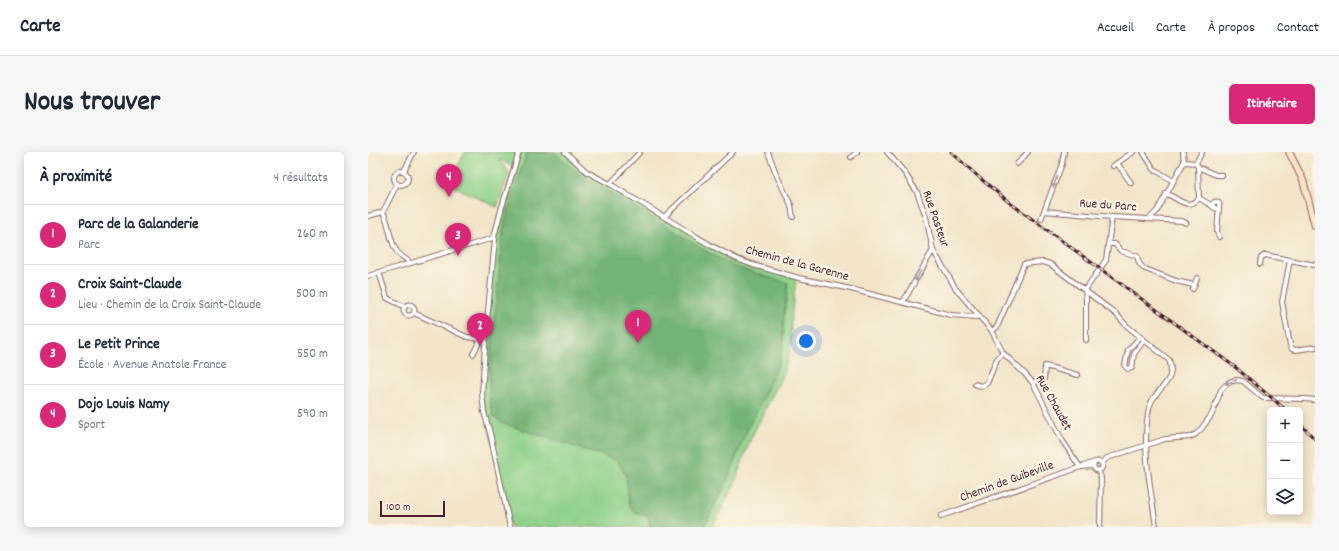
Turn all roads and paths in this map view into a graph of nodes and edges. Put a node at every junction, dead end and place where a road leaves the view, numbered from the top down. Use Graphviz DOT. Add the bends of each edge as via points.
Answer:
graph roads {
  1 [pos="414,152"];
  2 [pos="519,152"];
  3 [pos="565,152"];
  4 [pos="640,152"];
  5 [pos="733,152"];
  6 [pos="768,152"];
  7 [pos="857,152"];
  8 [pos="886,152"];
  9 [pos="1028,152"];
  10 [pos="1064,152"];
  11 [pos="1133,152"];
  12 [pos="1143,152"];
  13 [pos="1183,152"];
  14 [pos="1202,152"];
  15 [pos="1290,152"];
  16 [pos="851,157"];
  17 [pos="1184,162"];
  18 [pos="1117,163"];
  19 [pos="1017,164"];
  20 [pos="1197,165"];
  21 [pos="1113,166"];
  22 [pos="404,171"];
  23 [pos="1222,175"];
  24 [pos="1173,181"];
  25 [pos="1131,183"];
  26 [pos="397,184"];
  27 [pos="610,184"];
  28 [pos="1166,193"];
  29 [pos="1199,198"];
  30 [pos="1044,211"];
  31 [pos="383,212"];
  32 [pos="368,216"];
  33 [pos="665,216"];
  34 [pos="793,217"];
  35 [pos="1112,217"];
  36 [pos="1041,219"];
  37 [pos="1149,219"];
  38 [pos="1186,223"];
  39 [pos="1315,226"];
  40 [pos="494,237"];
  41 [pos="1219,237"];
  42 [pos="1109,244"];
  43 [pos="933,250"];
  44 [pos="1290,260"];
  45 [pos="410,263"];
  46 [pos="1260,264"];
  47 [pos="1315,265"];
  48 [pos="379,272"];
  49 [pos="368,276"];
  50 [pos="1198,278"];
  51 [pos="1085,290"];
  52 [pos="903,302"];
  53 [pos="405,308"];
  54 [pos="414,312"];
  55 [pos="979,315"];
  56 [pos="486,331"];
  57 [pos="992,331"];
  58 [pos="1140,336"];
  59 [pos="480,339"];
  60 [pos="1086,340"];
  61 [pos="1144,340"];
  62 [pos="1315,347"];
  63 [pos="1003,353"];
  64 [pos="473,354"];
  65 [pos="1078,375"];
  66 [pos="1033,383"];
  67 [pos="975,384"];
  68 [pos="1315,400"];
  69 [pos="1146,445"];
  70 [pos="1102,463"];
  71 [pos="1094,464"];
  72 [pos="1080,467"];
  73 [pos="1100,470"];
  74 [pos="941,516"];
  75 [pos="510,527"];
  76 [pos="1100,527"];
  77 [pos="1156,527"];
  1 -- 22 [label="street"];
  2 -- 40 [label="street"];
  3 -- 27 [label="street, Chemin de la Garenne" via="587,172"];
  4 -- 27 [label="street"];
  5 -- 33 [label="street"];
  6 -- 34 [label="street" via="791,204"];
  7 -- 16 [label="street"];
  8 -- 43 [label="street, Rue Pasteur" via="917,192 926,216"];
  9 -- 19 [label="street"];
  10 -- 30 [label="street, one-way"];
  11 -- 18 [label="street"];
  12 -- 24 [label="street" via="1154,169"];
  13 -- 17 [label="street"];
  14 -- 20 [label="street"];
  15 -- 39 [label="main road" via="1304,180"];
  17 -- 20 [label="street"];
  17 -- 24 [label="street, Rue du Parc"];
  18 -- 21 [label="street"];
  18 -- 25 [label="street, Rue du Parc"];
  20 -- 23 [label="street" via="1216,175"];
  20 -- 29 [label="street"];
  22 -- 26 [label="street" via="394,174"];
  22 -- 26 [label="street" via="408,176 407,181 402,185"];
  24 -- 28 [label="street, Rue du Parc"];
  26 -- 31 [label="street"];
  27 -- 33 [label="street, Chemin de la Garenne"];
  28 -- 29 [label="street" via="1188,205"];
  28 -- 37 [label="street, Rue du Parc"];
  29 -- 41 [label="street" via="1216,207"];
  30 -- 35 [label="street, Rue du Parc"];
  30 -- 36 [label="street"];
  31 -- 32 [label="street"];
  31 -- 45 [label="street" via="395,250"];
  33 -- 52 [label="street, Chemin de la Garenne" via="710,245 753,265"];
  35 -- 37 [label="street, Rue du Parc"];
  35 -- 42 [label="street"];
  37 -- 38 [label="street"];
  40 -- 45 [label="street"];
  40 -- 56 [label="street"];
  42 -- 50 [label="street" via="1115,244 1121,251 1137,256 1143,268 1176,281 1194,287"];
  42 -- 51 [label="street" via="1106,260"];
  43 -- 52 [label="street, one-way"];
  43 -- 55 [label="street, Rue Pasteur" via="956,289"];
  44 -- 46 [label="street" via="1265,255 1261,258"];
  44 -- 47 [label="street"];
  44 -- 62 [label="street" via="1282,302 1290,345 1296,350"];
  45 -- 48 [label="street"];
  48 -- 49 [label="street"];
  48 -- 53 [label="street" via="387,298"];
  51 -- 57 [label="street" via="1048,262 1024,264 997,327"];
  51 -- 58 [label="street"];
  51 -- 60 [label="street"];
  52 -- 55 [label="street, Chemin de la Garenne" via="951,315"];
  53 -- 54 [label="street" via="412,305"];
  53 -- 54 [label="street" via="407,315 410,316"];
  54 -- 59 [label="street" via="467,337"];
  55 -- 57 [label="street, Rue Pasteur"];
  56 -- 59 [label="street"];
  56 -- 75 [label="street" via="483,408"];
  57 -- 63 [label="street, Rue Chaudet"];
  58 -- 61 [label="street"];
  58 -- 61 [label="street" via="1128,350 1128,369 1132,368 1135,351"];
  59 -- 64 [label="street"];
  61 -- 69 [label="street" via="1169,360 1171,370 1149,407"];
  63 -- 66 [label="street, Rue Chaudet"];
  63 -- 67 [label="street" via="987,383 984,386"];
  65 -- 66 [label="street" via="1044,366 1044,379"];
  66 -- 72 [label="street, Rue Chaudet" via="1062,440"];
  68 -- 69 [label="street, one-way" via="1263,398 1243,381 1231,381 1221,390 1212,414 1199,432 1190,437 1165,439"];
  69 -- 70 [label="street" via="1107,458"];
  69 -- 77 [label="street"];
  70 -- 71 [label="street" via="1098,461"];
  70 -- 73 [label="street"];
  71 -- 72 [label="street"];
  71 -- 73 [label="street" via="1094,469"];
  72 -- 74 [label="street, Chemin de Guibeville"];
  73 -- 76 [label="street"];
}
